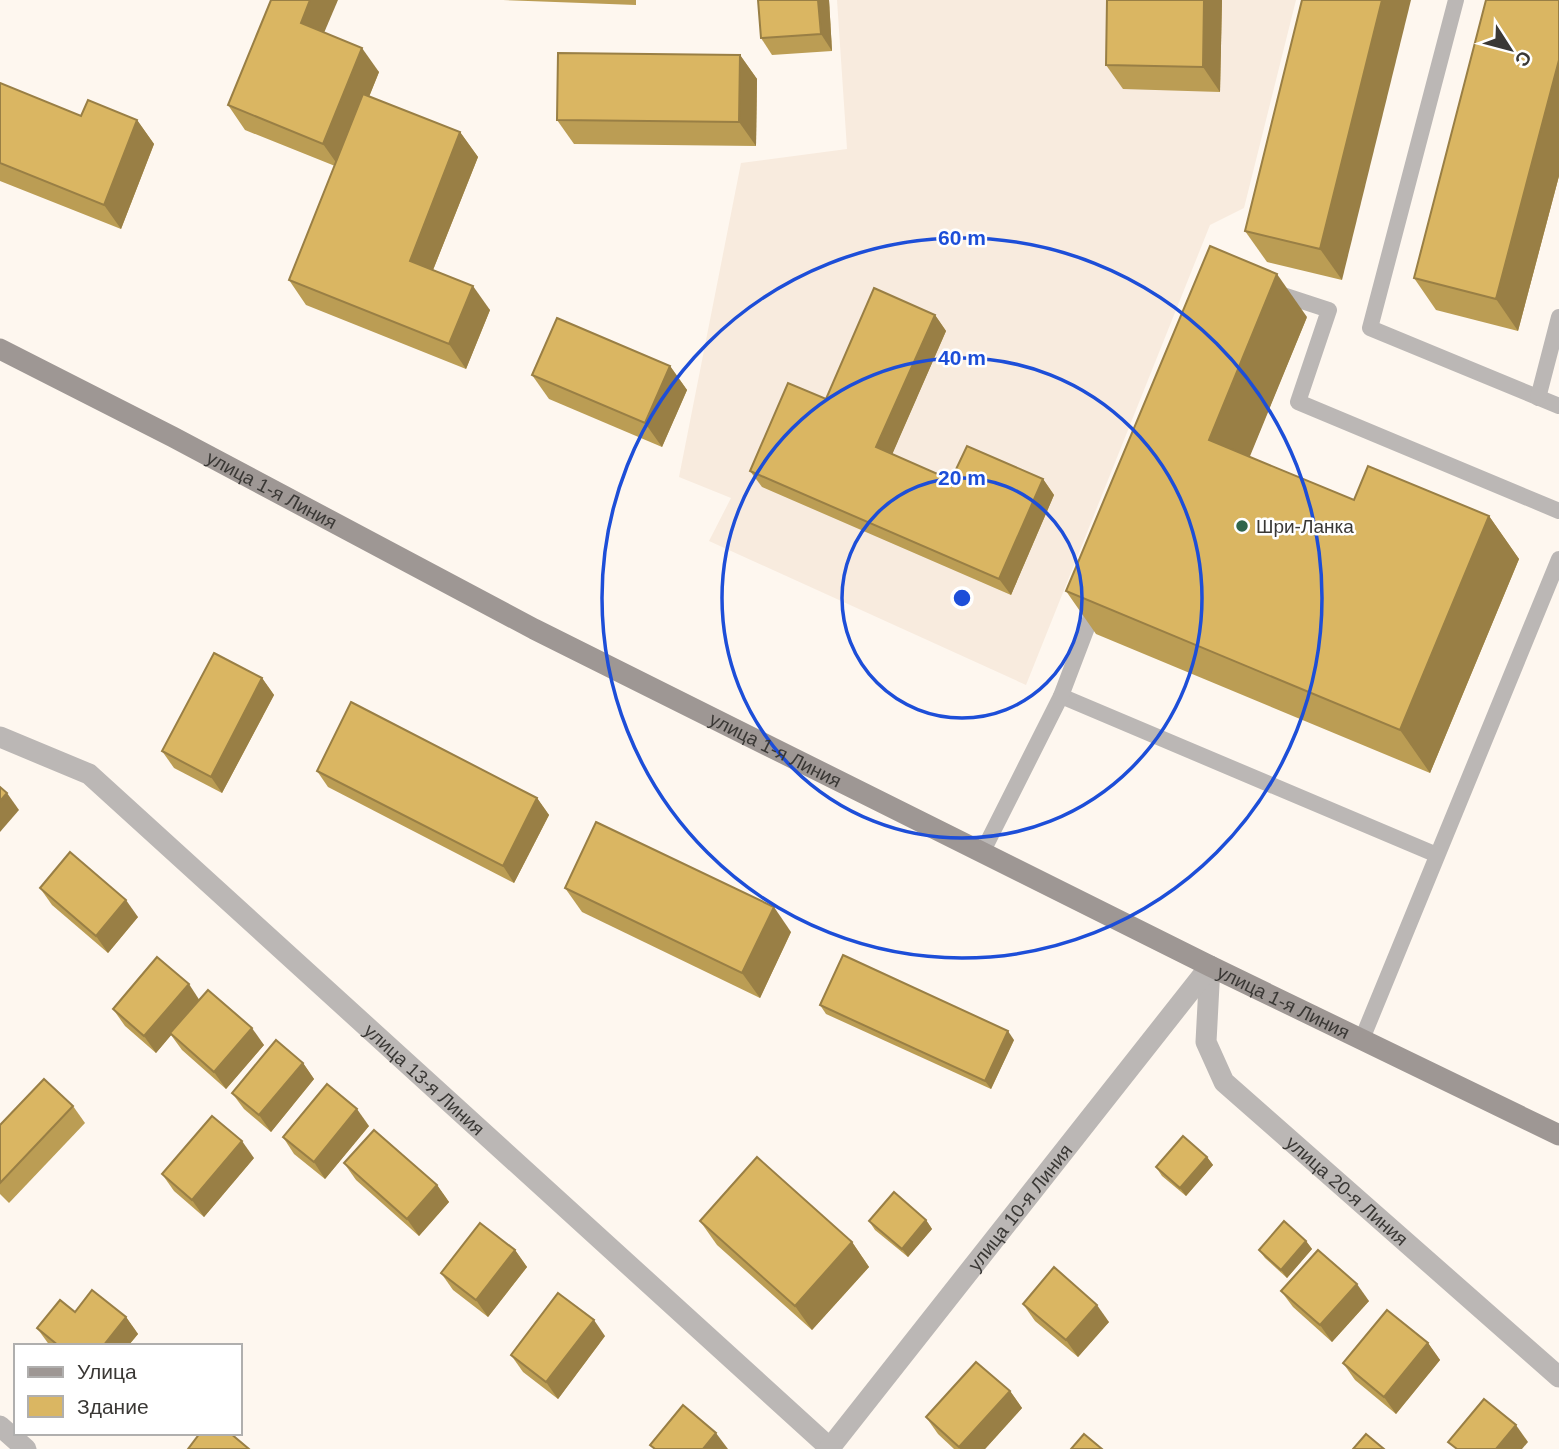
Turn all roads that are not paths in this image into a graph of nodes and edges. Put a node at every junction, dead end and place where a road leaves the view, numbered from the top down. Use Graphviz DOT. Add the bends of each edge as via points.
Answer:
graph roads {
  1 [pos="1457,0"];
  2 [pos="1257,286"];
  3 [pos="1559,317"];
  4 [pos="0,349"];
  5 [pos="1538,398"];
  6 [pos="1559,407"];
  7 [pos="1559,511"];
  8 [pos="1559,559"];
  9 [pos="1100,594"];
  10 [pos="1061,696"];
  11 [pos="0,737"];
  12 [pos="982,853"];
  13 [pos="1437,855"];
  14 [pos="1210,966"];
  15 [pos="1362,1039"];
  16 [pos="1559,1135"];
  17 [pos="1559,1377"];
  18 [pos="0,1426"];
  19 [pos="26,1449"];
  20 [pos="830,1449"];
  1 -- 5 [label="lane" via="1370,328"];
  2 -- 7 [label="lane" via="1329,310 1298,402"];
  3 -- 5 [label="lane"];
  4 -- 12 [label="main road, улица 1-я Линия" via="534,629"];
  5 -- 6 [label="lane"];
  8 -- 13 [label="lane"];
  9 -- 10 [label="lane"];
  10 -- 12 [label="lane"];
  10 -- 13 [label="lane"];
  11 -- 20 [label="street, улица 13-я Линия" via="89,774"];
  12 -- 14 [label="main road, улица 1-я Линия"];
  13 -- 15 [label="lane"];
  14 -- 15 [label="main road, улица 1-я Линия"];
  14 -- 17 [label="street, улица 20-я Линия" via="1206,1042 1224,1082"];
  14 -- 20 [label="street, улица 10-я Линия"];
  15 -- 16 [label="main road, улица 1-я Линия"];
  18 -- 19 [label="street"];
}
